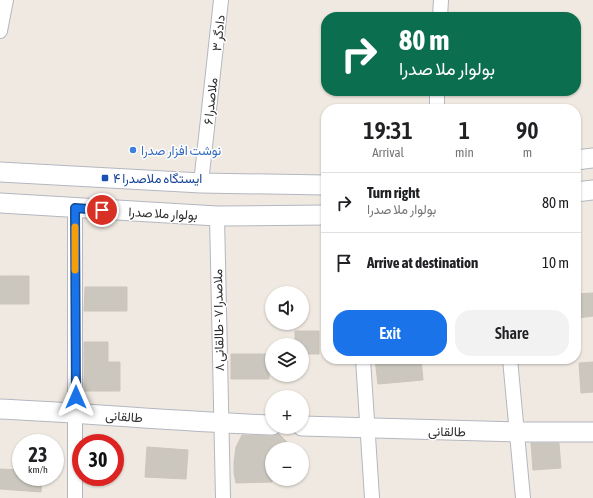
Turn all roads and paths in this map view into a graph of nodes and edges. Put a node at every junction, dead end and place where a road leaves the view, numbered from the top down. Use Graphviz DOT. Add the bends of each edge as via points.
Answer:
graph roads {
  1 [pos="6,0"];
  2 [pos="222,0"];
  3 [pos="441,0"];
  4 [pos="440,12"];
  5 [pos="0,31"];
  6 [pos="214,66"];
  7 [pos="593,158"];
  8 [pos="581,159"];
  9 [pos="0,172"];
  10 [pos="201,183"];
  11 [pos="321,185"];
  12 [pos="593,190"];
  13 [pos="581,191"];
  14 [pos="0,203"];
  15 [pos="75,208"];
  16 [pos="321,215"];
  17 [pos="216,216"];
  18 [pos="363,364"];
  19 [pos="510,364"];
  20 [pos="0,409"];
  21 [pos="76,412"];
  22 [pos="220,424"];
  23 [pos="265,425"];
  24 [pos="309,426"];
  25 [pos="368,429"];
  26 [pos="516,432"];
  27 [pos="593,432"];
  28 [pos="75,498"];
  29 [pos="223,498"];
  30 [pos="372,498"];
  31 [pos="523,498"];
  1 -- 5 [label="street"];
  2 -- 6 [label="street, دادگر ۳"];
  3 -- 4 [label="street"];
  6 -- 10 [label="street, ملاصدرا ۶"];
  7 -- 8 [label="main road"];
  9 -- 10 [label="main road"];
  10 -- 11 [label="main road"];
  12 -- 13 [label="main road"];
  14 -- 15 [label="main road, بولوار ملا صدرا"];
  15 -- 17 [label="main road, بولوار ملا صدرا"];
  15 -- 21 [label="street"];
  16 -- 17 [label="main road, بولوار ملا صدرا"];
  17 -- 22 [label="street, ملاصدرا ۷ - طالقانی ۸"];
  18 -- 25 [label="street"];
  19 -- 26 [label="street"];
  20 -- 21 [label="main road, طالقانی"];
  21 -- 22 [label="main road, طالقانی"];
  21 -- 28 [label="street"];
  22 -- 23 [label="main road, طالقانی"];
  22 -- 29 [label="street, ملاصدرا ۷ - طالقانی ۸"];
  24 -- 25 [label="main road, طالقانی"];
  25 -- 26 [label="main road, طالقانی"];
  25 -- 30 [label="street"];
  26 -- 27 [label="main road, طالقانی"];
  26 -- 31 [label="street"];
}
